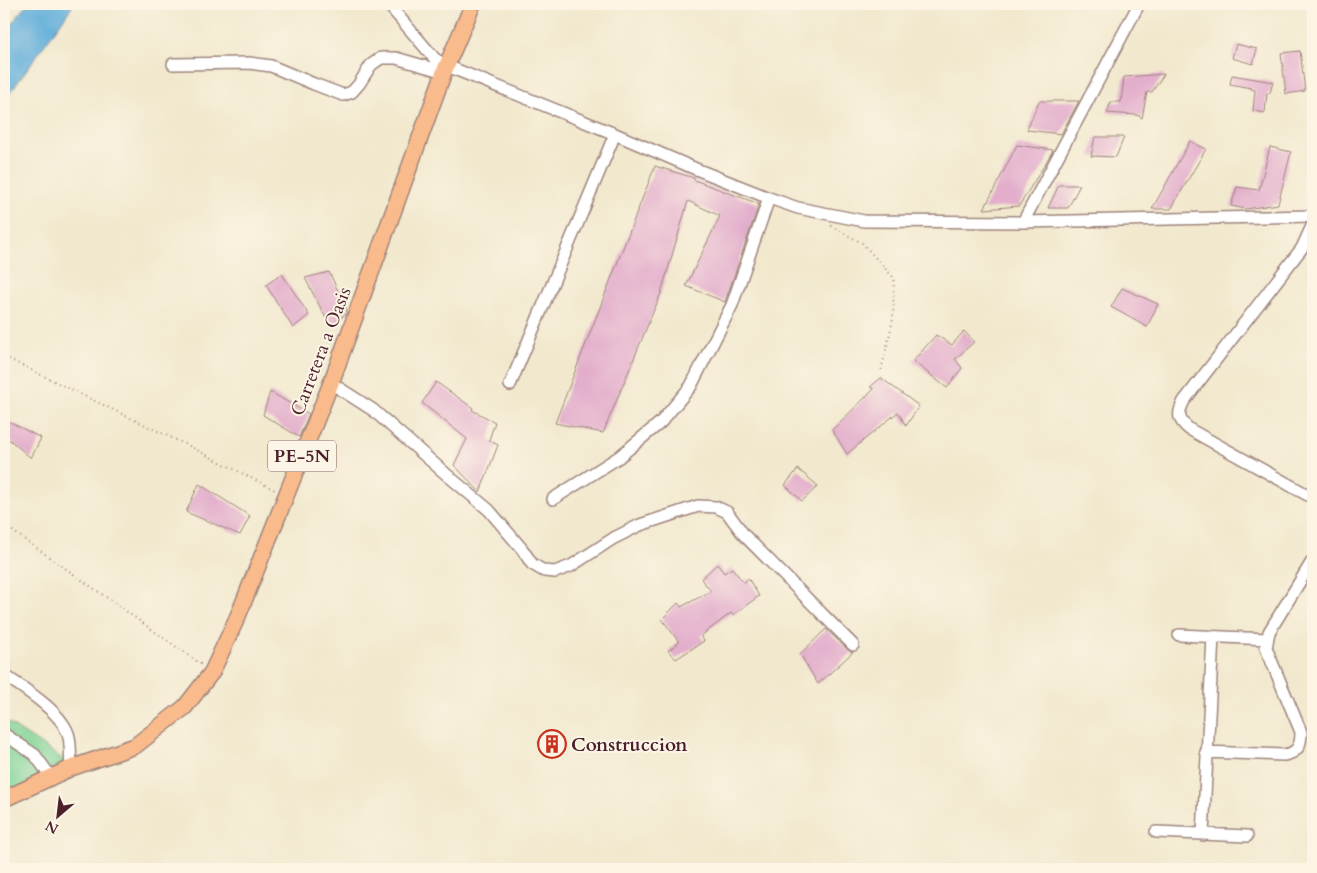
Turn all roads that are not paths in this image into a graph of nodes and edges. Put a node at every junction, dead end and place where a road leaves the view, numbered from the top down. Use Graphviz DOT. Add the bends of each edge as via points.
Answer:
graph roads {
  1 [pos="388,4"];
  2 [pos="473,4"];
  3 [pos="1139,4"];
  4 [pos="173,64"];
  5 [pos="446,69"];
  6 [pos="615,134"];
  7 [pos="769,198"];
  8 [pos="1313,216"];
  9 [pos="1023,222"];
  10 [pos="1313,224"];
  11 [pos="330,383"];
  12 [pos="510,385"];
  13 [pos="1313,498"];
  14 [pos="553,499"];
  15 [pos="1313,560"];
  16 [pos="1179,634"];
  17 [pos="1213,637"];
  18 [pos="1267,639"];
  19 [pos="853,645"];
  20 [pos="4,675"];
  21 [pos="4,734"];
  22 [pos="1206,752"];
  23 [pos="71,768"];
  24 [pos="51,777"];
  25 [pos="4,799"];
  26 [pos="1156,832"];
  27 [pos="1203,834"];
  28 [pos="1247,836"];
  1 -- 5 [label="street"];
  2 -- 5 [label="main road, Carretera a Oasis / PE-5N"];
  3 -- 9 [label="street"];
  4 -- 5 [label="street" via="249,63 271,66 343,95 352,92 371,65 381,58 396,58"];
  5 -- 6 [label="street"];
  5 -- 11 [label="main road, Carretera a Oasis / PE-5N"];
  6 -- 7 [label="street"];
  6 -- 12 [label="street"];
  7 -- 9 [label="street" via="798,208 864,221"];
  7 -- 14 [label="street" via="732,305 691,386 661,422 619,457"];
  8 -- 9 [label="street"];
  10 -- 13 [label="street" via="1302,248 1184,401 1179,416 1189,429"];
  11 -- 19 [label="street" via="373,410 489,510 532,564 544,571 555,572 571,566 640,525 698,506 716,507 727,512 744,535"];
  11 -- 23 [label="main road, Carretera a Oasis / PE-5N" via="238,616 212,672 185,707 135,746"];
  15 -- 18 [label="street"];
  16 -- 17 [label="street"];
  17 -- 18 [label="street"];
  17 -- 22 [label="street"];
  18 -- 22 [label="street" via="1266,648 1301,732 1301,742 1292,754 1284,755"];
  20 -- 23 [label="street" via="60,720 69,735"];
  21 -- 24 [label="street" via="34,755"];
  22 -- 27 [label="street"];
  23 -- 24 [label="main road, Carretera a Oasis / PE-5N"];
  24 -- 25 [label="main road, Carretera a Oasis / PE-5N"];
  26 -- 27 [label="street"];
  27 -- 28 [label="street"];
}
